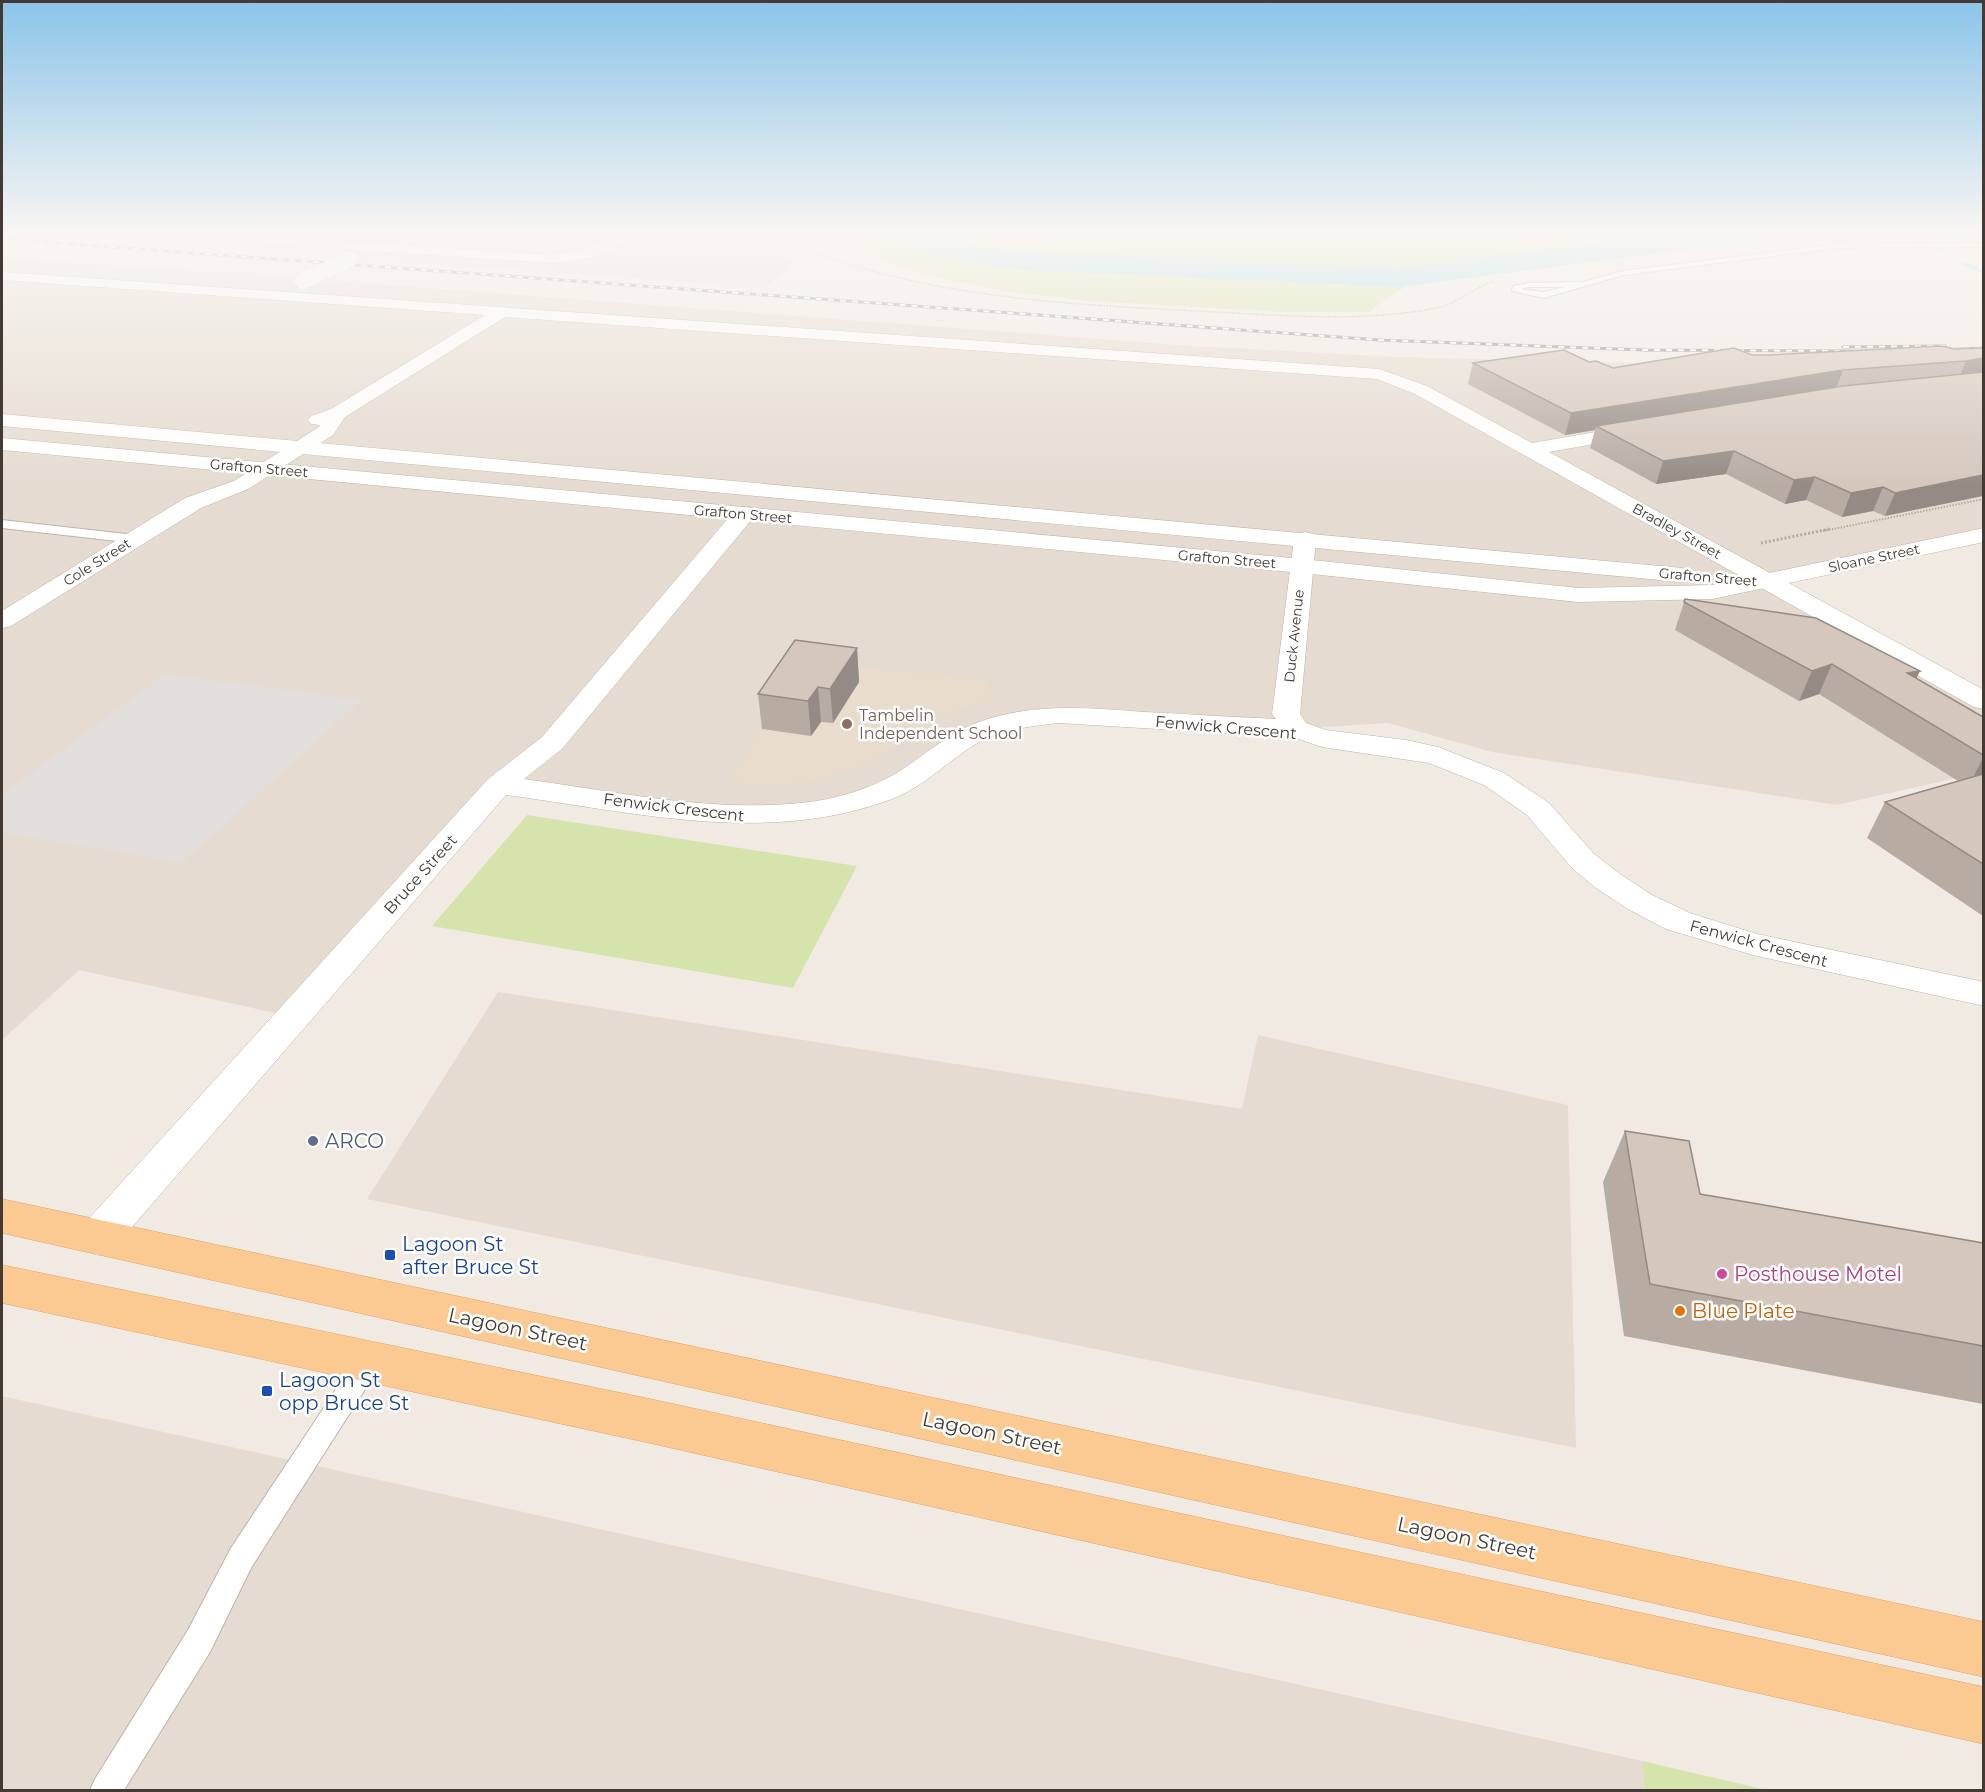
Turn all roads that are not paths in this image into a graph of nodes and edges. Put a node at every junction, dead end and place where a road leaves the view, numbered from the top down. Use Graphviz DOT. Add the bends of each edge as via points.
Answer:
graph roads {
  1 [pos="491,319"];
  2 [pos="580,319"];
  3 [pos="338,413"];
  4 [pos="2,420"];
  5 [pos="1654,428"];
  6 [pos="2,444"];
  7 [pos="269,444"];
  8 [pos="300,447"];
  9 [pos="1529,450"];
  10 [pos="233,466"];
  11 [pos="266,469"];
  12 [pos="193,503"];
  13 [pos="744,514"];
  14 [pos="2,524"];
  15 [pos="1983,535"];
  16 [pos="135,539"];
  17 [pos="1305,539"];
  18 [pos="1302,566"];
  19 [pos="1764,581"];
  20 [pos="1578,594"];
  21 [pos="1712,614"];
  22 [pos="2,621"];
  23 [pos="1807,630"];
  24 [pos="1905,657"];
  25 [pos="1983,701"];
  26 [pos="1296,729"];
  27 [pos="499,785"];
  28 [pos="1983,994"];
  29 [pos="2,1216"];
  30 [pos="98,1236"];
  31 [pos="2,1284"];
  32 [pos="369,1361"];
  33 [pos="1983,1650"];
  34 [pos="1983,1716"];
  35 [pos="106,1791"];
  1 -- 3 [label="street, Cole Street"];
  2 -- 9 [label="street, Bradley Street" via="1366,374 1403,382"];
  3 -- 7 [label="street, Cole Street" via="296,428"];
  3 -- 8 [label="street, Cole Street" via="326,431"];
  4 -- 7 [label="street, Grafton Street"];
  5 -- 9 [label="street"];
  6 -- 10 [label="street, Grafton Street"];
  7 -- 8 [label="street, Grafton Street"];
  7 -- 10 [label="street, Cole Street"];
  8 -- 11 [label="street, Cole Street"];
  8 -- 17 [label="street, Grafton Street"];
  9 -- 19 [label="street, Bradley Street" via="1720,553"];
  10 -- 11 [label="street, Grafton Street"];
  10 -- 12 [label="street, Cole Street" via="208,481"];
  11 -- 12 [label="street, Cole Street" via="242,485"];
  11 -- 13 [label="street, Grafton Street"];
  12 -- 16 [label="street, Cole Street"];
  13 -- 18 [label="street, Grafton Street"];
  13 -- 27 [label="street, Bruce Street" via="552,743"];
  14 -- 16 [label="lane"];
  15 -- 19 [label="street, Sloane Street"];
  16 -- 22 [label="street, Cole Street"];
  17 -- 18 [label="street, Duck Avenue"];
  17 -- 19 [label="street, Grafton Street"];
  18 -- 20 [label="street, Grafton Street"];
  18 -- 26 [label="street, Duck Avenue" via="1286,714"];
  19 -- 20 [label="street, Grafton Street" via="1712,592"];
  19 -- 24 [label="street, Bradley Street"];
  20 -- 21 [label="street"];
  23 -- 24 [label="street"];
  24 -- 25 [label="street, Bradley Street"];
  26 -- 27 [label="street, Fenwick Crescent" via="1067,716 1019,720 989,727 963,740 884,791 844,805 754,817"];
  26 -- 28 [label="street, Fenwick Crescent" via="1322,738 1438,756 1494,779 1538,809 1583,861 1608,881 1678,921 1753,944"];
  27 -- 30 [label="street, Bruce Street"];
  29 -- 30 [label="main road, Lagoon Street"];
  30 -- 33 [label="main road, Lagoon Street"];
  31 -- 32 [label="main road"];
  32 -- 34 [label="main road"];
  32 -- 35 [label="lane" via="241,1558 199,1641"];
}
